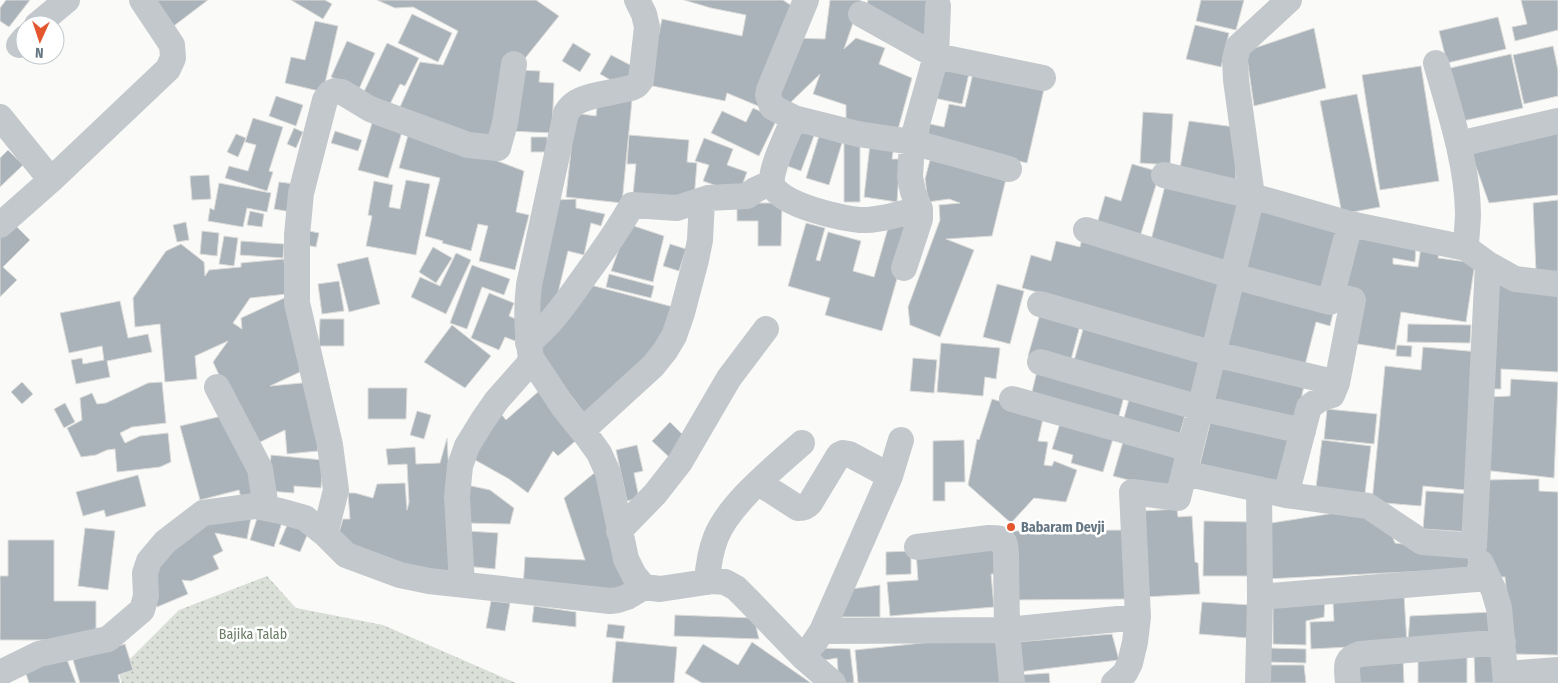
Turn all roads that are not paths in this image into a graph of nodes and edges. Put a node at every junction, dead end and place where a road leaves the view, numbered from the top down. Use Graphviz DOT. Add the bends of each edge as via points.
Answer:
graph roads {
  1 [pos="66,0"];
  2 [pos="142,0"];
  3 [pos="637,0"];
  4 [pos="1289,0"];
  5 [pos="803,2"];
  6 [pos="938,6"];
  7 [pos="861,14"];
  8 [pos="49,15"];
  9 [pos="936,56"];
  10 [pos="514,64"];
  11 [pos="1436,64"];
  12 [pos="1043,78"];
  13 [pos="0,117"];
  14 [pos="794,118"];
  15 [pos="1558,121"];
  16 [pos="912,142"];
  17 [pos="1459,144"];
  18 [pos="1009,169"];
  19 [pos="1164,175"];
  20 [pos="51,180"];
  21 [pos="772,182"];
  22 [pos="1252,196"];
  23 [pos="702,200"];
  24 [pos="920,209"];
  25 [pos="0,224"];
  26 [pos="1350,224"];
  27 [pos="1086,230"];
  28 [pos="1466,248"];
  29 [pos="1488,264"];
  30 [pos="904,268"];
  31 [pos="1233,276"];
  32 [pos="1558,284"];
  33 [pos="1332,294"];
  34 [pos="1040,304"];
  35 [pos="766,329"];
  36 [pos="530,351"];
  37 [pos="1214,354"];
  38 [pos="1040,362"];
  39 [pos="1337,383"];
  40 [pos="217,387"];
  41 [pos="1012,400"];
  42 [pos="1200,408"];
  43 [pos="583,430"];
  44 [pos="1303,430"];
  45 [pos="901,440"];
  46 [pos="802,443"];
  47 [pos="1187,461"];
  48 [pos="890,476"];
  49 [pos="759,483"];
  50 [pos="1259,490"];
  51 [pos="1286,495"];
  52 [pos="266,508"];
  53 [pos="619,531"];
  54 [pos="325,534"];
  55 [pos="1474,546"];
  56 [pos="917,547"];
  57 [pos="1488,578"];
  58 [pos="706,582"];
  59 [pos="462,584"];
  60 [pos="644,587"];
  61 [pos="1260,597"];
  62 [pos="1138,617"];
  63 [pos="1008,630"];
  64 [pos="822,631"];
  65 [pos="1503,642"];
  66 [pos="804,658"];
  67 [pos="1558,670"];
  68 [pos="13,673"];
  69 [pos="1506,678"];
  70 [pos="833,683"];
  71 [pos="1012,683"];
  72 [pos="1115,683"];
  73 [pos="1258,683"];
  74 [pos="1348,683"];
  1 -- 8 [label="street"];
  2 -- 20 [label="street" via="172,45 173,58 168,70"];
  3 -- 36 [label="street" via="647,27 638,85 576,102 566,113 529,285"];
  4 -- 22 [label="street" via="1238,47 1235,59"];
  5 -- 14 [label="street" via="768,96 772,107"];
  6 -- 9 [label="street"];
  7 -- 9 [label="street"];
  9 -- 12 [label="street"];
  9 -- 16 [label="street"];
  10 -- 54 [label="street" via="498,148 459,142 370,109 342,92 330,93 324,100 301,193 297,234 297,303 332,454 336,490"];
  11 -- 17 [label="street"];
  13 -- 20 [label="street"];
  14 -- 16 [label="street" via="858,134"];
  14 -- 21 [label="street"];
  15 -- 17 [label="street"];
  16 -- 18 [label="street"];
  16 -- 24 [label="street" via="910,177"];
  17 -- 28 [label="street" via="1468,213"];
  19 -- 22 [label="street"];
  20 -- 25 [label="street"];
  21 -- 23 [label="street" via="747,196"];
  21 -- 24 [label="street" via="773,188 786,199 842,218 866,220"];
  22 -- 26 [label="street"];
  22 -- 31 [label="street"];
  23 -- 36 [label="street" via="677,208 632,205"];
  23 -- 43 [label="street" via="696,260 674,336 653,366"];
  24 -- 30 [label="street" via="919,225"];
  26 -- 28 [label="street"];
  26 -- 33 [label="street"];
  27 -- 31 [label="street"];
  28 -- 29 [label="street"];
  29 -- 32 [label="street" via="1515,280"];
  29 -- 55 [label="street"];
  31 -- 33 [label="street" via="1330,302"];
  31 -- 37 [label="street"];
  33 -- 39 [label="street" via="1353,300"];
  34 -- 37 [label="street"];
  35 -- 53 [label="street" via="729,378 680,462"];
  36 -- 43 [label="street" via="564,408"];
  36 -- 59 [label="street" via="528,365 483,420 467,446 460,466 457,498"];
  37 -- 39 [label="street"];
  37 -- 42 [label="street"];
  38 -- 42 [label="street"];
  39 -- 44 [label="street" via="1332,396 1309,407"];
  40 -- 52 [label="street" via="260,469"];
  41 -- 47 [label="street"];
  42 -- 44 [label="street"];
  42 -- 47 [label="street"];
  43 -- 53 [label="street" via="599,453 608,474"];
  44 -- 51 [label="street"];
  45 -- 48 [label="street"];
  46 -- 49 [label="street"];
  47 -- 50 [label="street"];
  47 -- 62 [label="street" via="1178,498 1132,492"];
  48 -- 49 [label="street" via="843,453 838,455 810,502 801,508"];
  48 -- 64 [label="street"];
  49 -- 58 [label="street" via="725,520 709,560"];
  50 -- 51 [label="street"];
  50 -- 61 [label="street"];
  51 -- 55 [label="street" via="1368,506 1422,542"];
  52 -- 54 [label="street" via="305,518"];
  52 -- 68 [label="street" via="255,506 203,513 165,542 149,561 142,610 108,639 39,654"];
  53 -- 60 [label="street" via="626,559"];
  54 -- 59 [label="street" via="346,555 400,575"];
  55 -- 57 [label="street"];
  56 -- 63 [label="street" via="989,538 1004,541"];
  57 -- 61 [label="street"];
  57 -- 65 [label="street" via="1499,608"];
  58 -- 60 [label="street" via="660,589"];
  58 -- 66 [label="street" via="725,582 736,588"];
  59 -- 60 [label="street" via="601,601 618,600"];
  61 -- 73 [label="street"];
  62 -- 63 [label="street"];
  62 -- 72 [label="street" via="1130,663"];
  63 -- 64 [label="street"];
  63 -- 71 [label="street"];
  64 -- 66 [label="street"];
  65 -- 69 [label="street"];
  65 -- 74 [label="street" via="1352,656 1347,667"];
  66 -- 70 [label="street"];
  67 -- 69 [label="street"];
}
